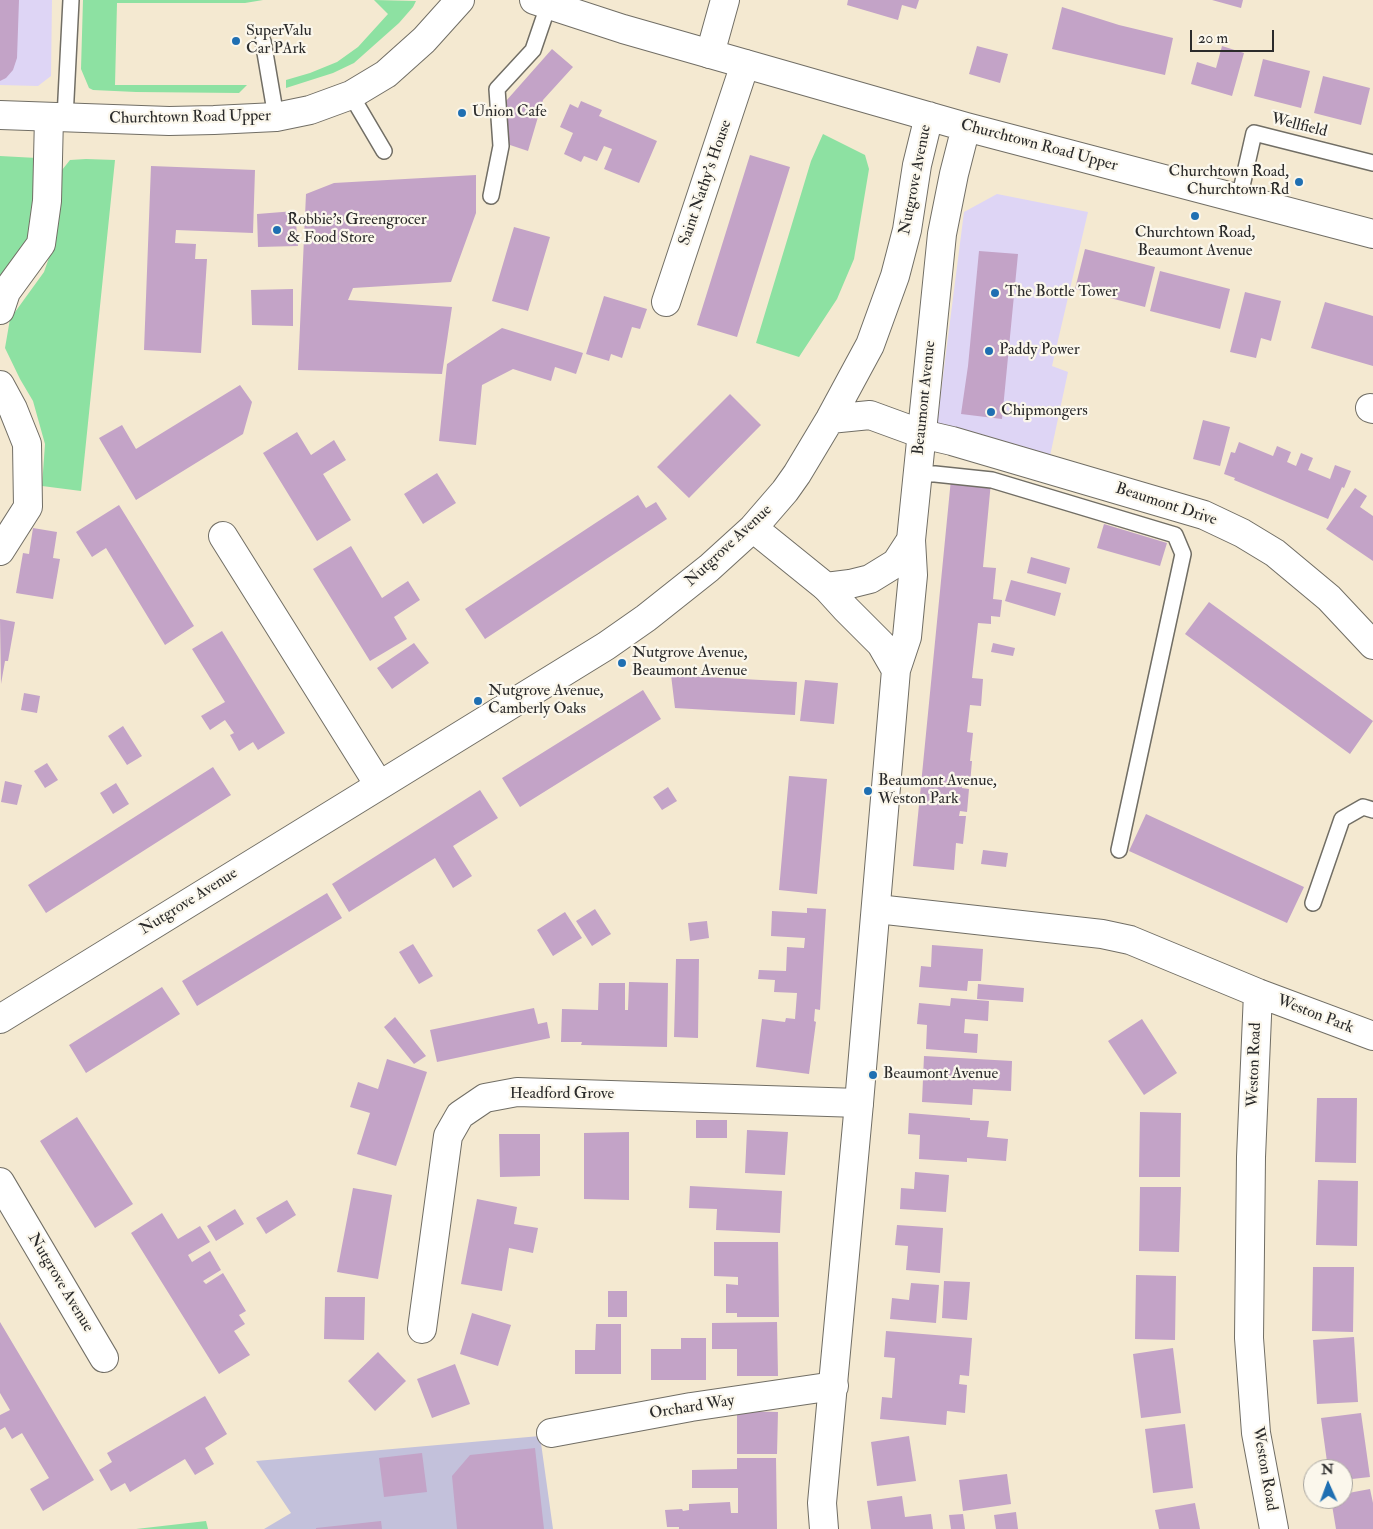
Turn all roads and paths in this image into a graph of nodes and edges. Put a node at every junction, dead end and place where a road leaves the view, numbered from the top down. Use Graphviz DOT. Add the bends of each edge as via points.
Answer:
graph roads {
  1 [pos="71,0"];
  2 [pos="460,0"];
  3 [pos="725,0"];
  4 [pos="541,3"];
  5 [pos="263,42"];
  6 [pos="710,54"];
  7 [pos="745,64"];
  8 [pos="351,94"];
  9 [pos="0,115"];
  10 [pos="929,116"];
  11 [pos="57,117"];
  12 [pos="276,117"];
  13 [pos="966,127"];
  14 [pos="384,150"];
  15 [pos="1373,163"];
  16 [pos="490,196"];
  17 [pos="1240,199"];
  18 [pos="907,230"];
  19 [pos="942,234"];
  20 [pos="1373,234"];
  21 [pos="666,302"];
  22 [pos="0,310"];
  23 [pos="0,385"];
  24 [pos="830,419"];
  25 [pos="922,434"];
  26 [pos="917,474"];
  27 [pos="753,528"];
  28 [pos="223,536"];
  29 [pos="911,540"];
  30 [pos="0,551"];
  31 [pos="826,587"];
  32 [pos="1373,645"];
  33 [pos="896,670"];
  34 [pos="379,785"];
  35 [pos="1373,810"];
  36 [pos="1118,850"];
  37 [pos="1313,903"];
  38 [pos="876,909"];
  39 [pos="1258,993"];
  40 [pos="0,1019"];
  41 [pos="1373,1036"];
  42 [pos="860,1103"];
  43 [pos="0,1182"];
  44 [pos="422,1329"];
  45 [pos="104,1358"];
  46 [pos="834,1386"];
  47 [pos="551,1433"];
  48 [pos="824,1529"];
  49 [pos="1274,1529"];
  1 -- 11 [label="lane"];
  2 -- 8 [label="street, Churchtown Road Upper" via="424,40 386,74"];
  3 -- 6 [label="street"];
  4 -- 6 [label="street, Churchtown Road Upper"];
  4 -- 16 [label="lane" via="533,50 497,88 501,146"];
  5 -- 12 [label="lane"];
  6 -- 7 [label="street, Churchtown Road Upper"];
  7 -- 10 [label="street, Churchtown Road Upper"];
  7 -- 21 [label="street, Saint Nathy's House"];
  8 -- 12 [label="street, Churchtown Road Upper" via="310,110"];
  8 -- 14 [label="lane"];
  9 -- 11 [label="street, Churchtown Road Upper"];
  10 -- 13 [label="street, Churchtown Road Upper"];
  10 -- 18 [label="street, Nutgrove Avenue"];
  11 -- 12 [label="street, Churchtown Road Upper" via="169,121"];
  11 -- 22 [label="street" via="41,244 6,292"];
  13 -- 17 [label="street, Churchtown Road Upper"];
  13 -- 19 [label="street, Beaumont Avenue"];
  15 -- 17 [label="lane, Wellfield" via="1254,133"];
  17 -- 20 [label="street, Churchtown Road Upper"];
  18 -- 19 [label="street" via="935,229"];
  18 -- 24 [label="street, Nutgrove Avenue" via="895,276 870,345"];
  19 -- 25 [label="street, Beaumont Avenue"];
  23 -- 30 [label="street" via="27,444 28,489 28,507"];
  24 -- 25 [label="street, Beaumont Drive" via="870,416"];
  24 -- 27 [label="street, Nutgrove Avenue" via="785,492"];
  25 -- 26 [label="street, Beaumont Avenue"];
  25 -- 32 [label="street, Beaumont Drive" via="1204,515 1275,553 1329,598"];
  26 -- 29 [label="street, Beaumont Avenue"];
  26 -- 36 [label="lane" via="992,480 1175,536 1183,554"];
  27 -- 31 [label="street"];
  27 -- 34 [label="street, Nutgrove Avenue" via="709,568 606,646"];
  28 -- 34 [label="street"];
  29 -- 31 [label="street" via="896,562 870,579"];
  29 -- 33 [label="street, Beaumont Avenue" via="913,576 907,637"];
  31 -- 33 [label="street" via="881,644"];
  33 -- 38 [label="street, Beaumont Avenue"];
  34 -- 40 [label="street, Nutgrove Avenue"];
  35 -- 37 [label="lane" via="1363,807 1342,820"];
  38 -- 39 [label="street" via="1130,940"];
  38 -- 42 [label="street, Beaumont Avenue"];
  39 -- 41 [label="street, Weston Park"];
  39 -- 49 [label="street, Weston Road" via="1251,1158 1250,1338 1256,1433"];
  42 -- 44 [label="street, Headford Grove" via="517,1092 485,1098 460,1115 448,1136"];
  42 -- 46 [label="street, Beaumont Avenue"];
  43 -- 45 [label="street, Nutgrove Avenue"];
  46 -- 47 [label="street, Orchard Way" via="691,1407"];
  46 -- 48 [label="street, Beaumont Avenue" via="822,1503"];
}
